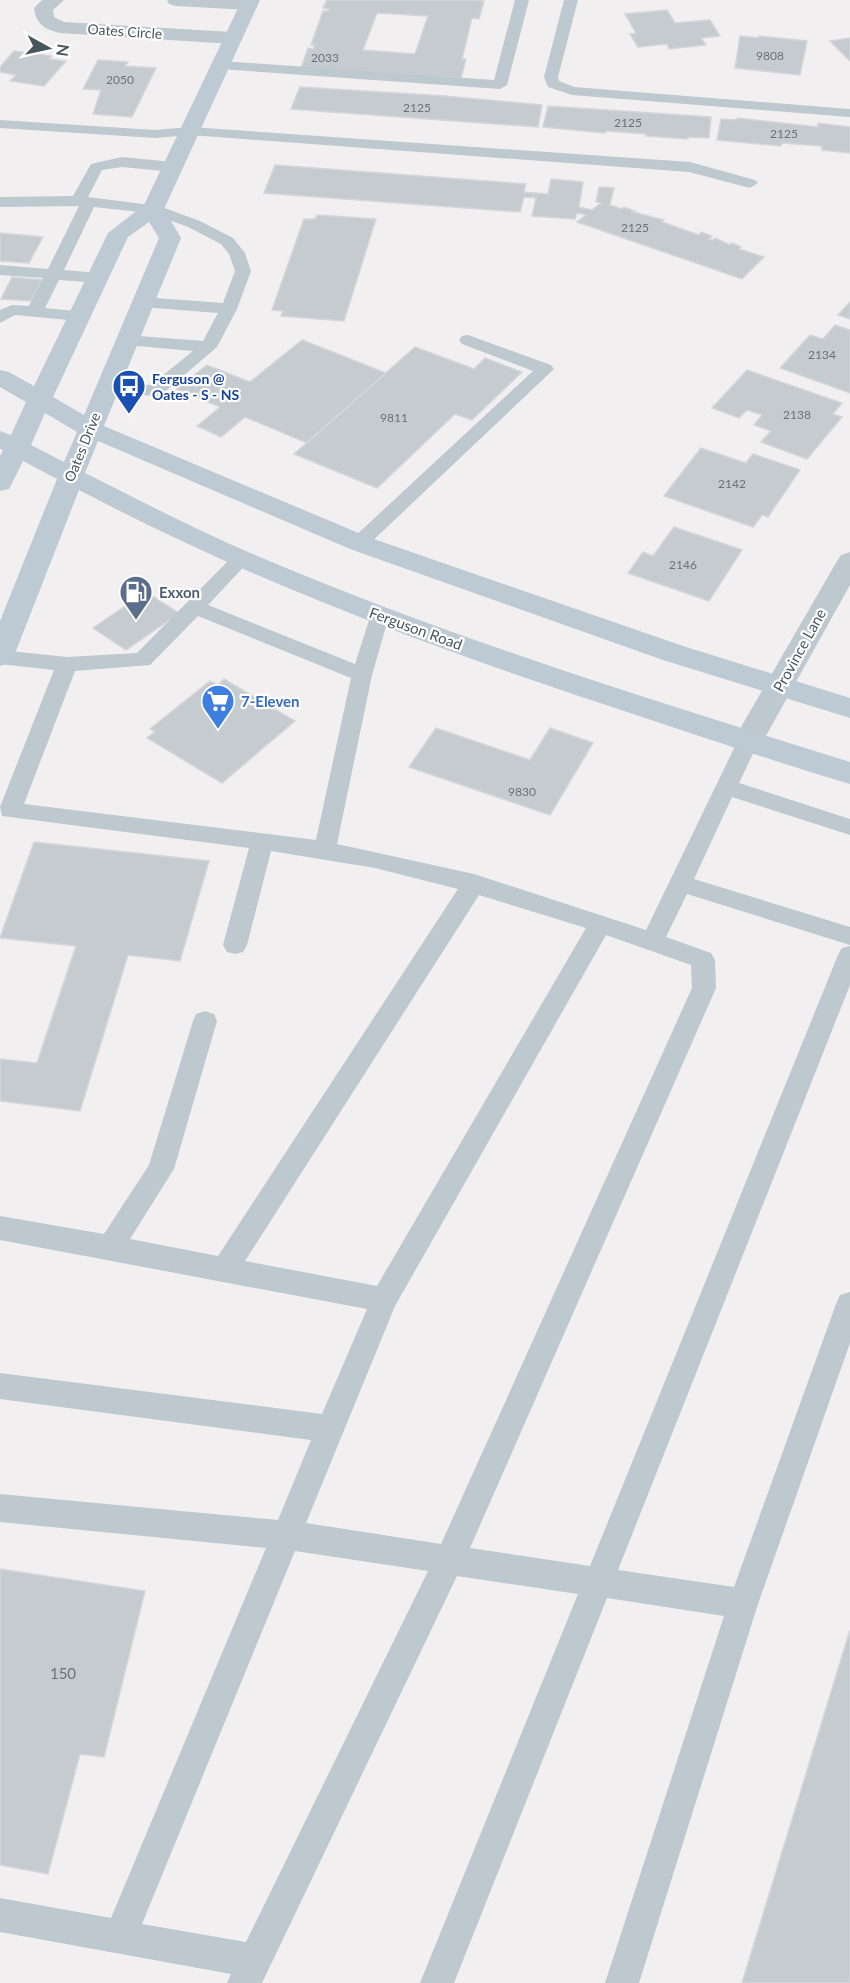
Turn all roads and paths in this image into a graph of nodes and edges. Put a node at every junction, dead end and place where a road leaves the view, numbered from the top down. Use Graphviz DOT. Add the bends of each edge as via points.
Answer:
graph roads {
  1 [pos="54,0"];
  2 [pos="176,0"];
  3 [pos="522,0"];
  4 [pos="571,0"];
  5 [pos="250,2"];
  6 [pos="232,38"];
  7 [pos="220,65"];
  8 [pos="850,113"];
  9 [pos="0,124"];
  10 [pos="190,131"];
  11 [pos="173,167"];
  12 [pos="750,183"];
  13 [pos="83,201"];
  14 [pos="0,202"];
  15 [pos="153,209"];
  16 [pos="0,270"];
  17 [pos="54,274"];
  18 [pos="99,278"];
  19 [pos="142,302"];
  20 [pos="229,309"];
  21 [pos="35,312"];
  22 [pos="79,316"];
  23 [pos="0,318"];
  24 [pos="126,340"];
  25 [pos="468,340"];
  26 [pos="208,347"];
  27 [pos="0,377"];
  28 [pos="107,387"];
  29 [pos="40,400"];
  30 [pos="90,429"];
  31 [pos="9,444"];
  32 [pos="70,476"];
  33 [pos="0,483"];
  34 [pos="359,543"];
  35 [pos="241,560"];
  36 [pos="850,561"];
  37 [pos="195,607"];
  38 [pos="380,616"];
  39 [pos="0,656"];
  40 [pos="67,664"];
  41 [pos="362,675"];
  42 [pos="778,687"];
  43 [pos="850,708"];
  44 [pos="748,741"];
  45 [pos="850,773"];
  46 [pos="726,787"];
  47 [pos="5,810"];
  48 [pos="850,827"];
  49 [pos="262,842"];
  50 [pos="325,849"];
  51 [pos="474,883"];
  52 [pos="680,883"];
  53 [pos="600,924"];
  54 [pos="850,936"];
  55 [pos="652,942"];
  56 [pos="235,945"];
  57 [pos="850,955"];
  58 [pos="205,1021"];
  59 [pos="0,1228"];
  60 [pos="110,1247"];
  61 [pos="225,1269"];
  62 [pos="384,1300"];
  63 [pos="850,1304"];
  64 [pos="0,1386"];
  65 [pos="330,1429"];
  66 [pos="0,1508"];
  67 [pos="286,1535"];
  68 [pos="449,1560"];
  69 [pos="599,1582"];
  70 [pos="743,1604"];
  71 [pos="0,1915"];
  72 [pos="120,1936"];
  73 [pos="250,1972"];
  74 [pos="437,1983"];
  75 [pos="621,1983"];
  1 -- 6 [label="street, Oates Circle" via="43,8 45,20 60,27"];
  2 -- 5 [label="street"];
  3 -- 7 [label="lane" via="500,85"];
  4 -- 8 [label="lane" via="551,77 553,84 561,88"];
  5 -- 6 [label="main road"];
  6 -- 7 [label="main road"];
  7 -- 10 [label="main road"];
  9 -- 10 [label="lane" via="155,134"];
  10 -- 11 [label="main road"];
  10 -- 12 [label="lane" via="690,167"];
  11 -- 13 [label="lane" via="122,162 96,167"];
  11 -- 15 [label="main road"];
  13 -- 14 [label="lane"];
  13 -- 15 [label="lane"];
  13 -- 17 [label="lane"];
  15 -- 18 [label="main road" via="119,233"];
  15 -- 19 [label="main road, Oates Drive" via="170,238"];
  15 -- 20 [label="lane" via="227,241 237,253 243,271"];
  16 -- 17 [label="lane"];
  17 -- 18 [label="lane"];
  17 -- 21 [label="lane"];
  18 -- 22 [label="main road"];
  19 -- 20 [label="lane"];
  19 -- 24 [label="main road, Oates Drive"];
  20 -- 26 [label="lane"];
  21 -- 22 [label="lane"];
  21 -- 23 [label="lane" via="12,310"];
  22 -- 29 [label="main road"];
  24 -- 26 [label="lane"];
  24 -- 28 [label="main road, Oates Drive"];
  25 -- 34 [label="lane" via="545,369"];
  26 -- 28 [label="lane" via="155,391"];
  27 -- 29 [label="main road"];
  28 -- 30 [label="main road, Oates Drive"];
  29 -- 30 [label="main road"];
  29 -- 31 [label="main road"];
  30 -- 32 [label="main road, Oates Drive"];
  30 -- 34 [label="main road"];
  31 -- 32 [label="main road, Ferguson Road"];
  31 -- 33 [label="main road"];
  32 -- 35 [label="main road, Ferguson Road"];
  32 -- 39 [label="main road, Oates Drive"];
  34 -- 42 [label="main road"];
  35 -- 37 [label="lane"];
  35 -- 38 [label="main road, Ferguson Road"];
  36 -- 42 [label="street, Province Lane"];
  37 -- 40 [label="lane" via="143,660"];
  37 -- 41 [label="lane"];
  38 -- 41 [label="lane"];
  38 -- 44 [label="main road, Ferguson Road"];
  39 -- 40 [label="lane"];
  40 -- 47 [label="lane"];
  41 -- 50 [label="lane"];
  42 -- 43 [label="main road"];
  42 -- 44 [label="street, Province Lane"];
  44 -- 45 [label="main road, Ferguson Road"];
  44 -- 46 [label="lane"];
  46 -- 48 [label="lane"];
  46 -- 52 [label="lane"];
  47 -- 49 [label="lane"];
  49 -- 50 [label="lane"];
  49 -- 56 [label="lane"];
  50 -- 51 [label="lane"];
  51 -- 53 [label="lane"];
  51 -- 61 [label="lane"];
  52 -- 54 [label="lane"];
  52 -- 55 [label="lane"];
  53 -- 55 [label="lane"];
  53 -- 62 [label="lane"];
  55 -- 68 [label="lane" via="703,960 704,988"];
  57 -- 69 [label="lane"];
  58 -- 60 [label="lane" via="161,1169"];
  59 -- 60 [label="lane"];
  60 -- 61 [label="lane"];
  61 -- 62 [label="lane"];
  62 -- 65 [label="lane"];
  63 -- 70 [label="lane"];
  64 -- 65 [label="lane"];
  65 -- 67 [label="lane"];
  66 -- 67 [label="lane"];
  67 -- 68 [label="lane"];
  67 -- 72 [label="lane"];
  68 -- 69 [label="lane"];
  68 -- 73 [label="lane"];
  69 -- 70 [label="lane"];
  69 -- 74 [label="lane"];
  70 -- 75 [label="lane"];
  71 -- 72 [label="lane"];
  72 -- 73 [label="lane"];
}
